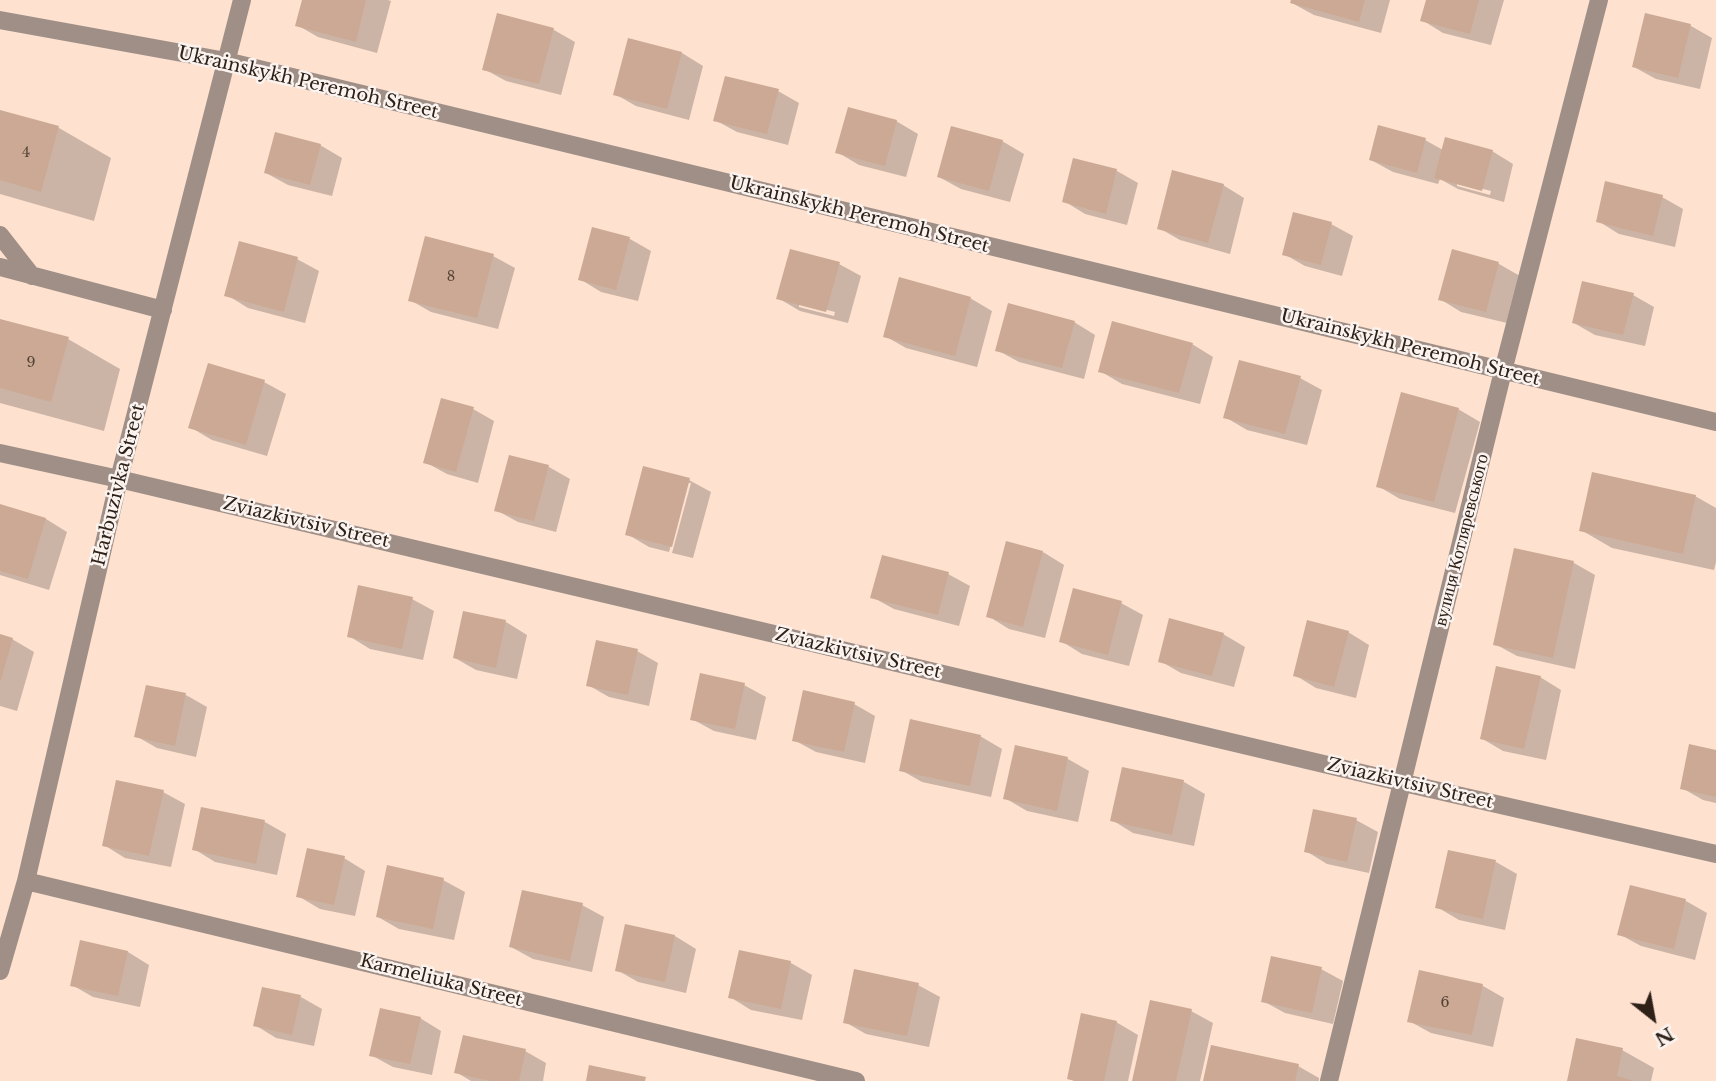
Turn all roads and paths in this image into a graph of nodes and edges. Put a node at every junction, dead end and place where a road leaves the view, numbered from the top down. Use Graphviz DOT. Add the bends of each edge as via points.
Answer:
graph roads {
  1 [pos="242,0"];
  2 [pos="1599,0"];
  3 [pos="0,20"];
  4 [pos="226,61"];
  5 [pos="0,235"];
  6 [pos="0,267"];
  7 [pos="32,276"];
  8 [pos="163,310"];
  9 [pos="1503,371"];
  10 [pos="1716,422"];
  11 [pos="0,453"];
  12 [pos="119,479"];
  13 [pos="1404,783"];
  14 [pos="1716,854"];
  15 [pos="26,881"];
  16 [pos="0,971"];
  17 [pos="856,1081"];
  18 [pos="1329,1081"];
  1 -- 4 [label="street, Harbuzivka Street"];
  2 -- 9 [label="street, вулиця Котляревського"];
  3 -- 4 [label="street, Ukrainskykh Peremoh Street"];
  4 -- 8 [label="street, Harbuzivka Street"];
  4 -- 9 [label="street, Ukrainskykh Peremoh Street"];
  5 -- 7 [label="street"];
  6 -- 7 [label="street"];
  7 -- 8 [label="street"];
  8 -- 12 [label="street, Harbuzivka Street"];
  9 -- 10 [label="street, Ukrainskykh Peremoh Street"];
  9 -- 13 [label="street, вулиця Котляревського"];
  11 -- 12 [label="street, Zviazkivtsiv Street"];
  12 -- 13 [label="street, Zviazkivtsiv Street"];
  12 -- 15 [label="street, Harbuzivka Street"];
  13 -- 14 [label="street, Zviazkivtsiv Street"];
  13 -- 18 [label="street, вулиця Котляревського"];
  15 -- 16 [label="street, Harbuzivka Street"];
  15 -- 17 [label="street, Karmeliuka Street"];
}
